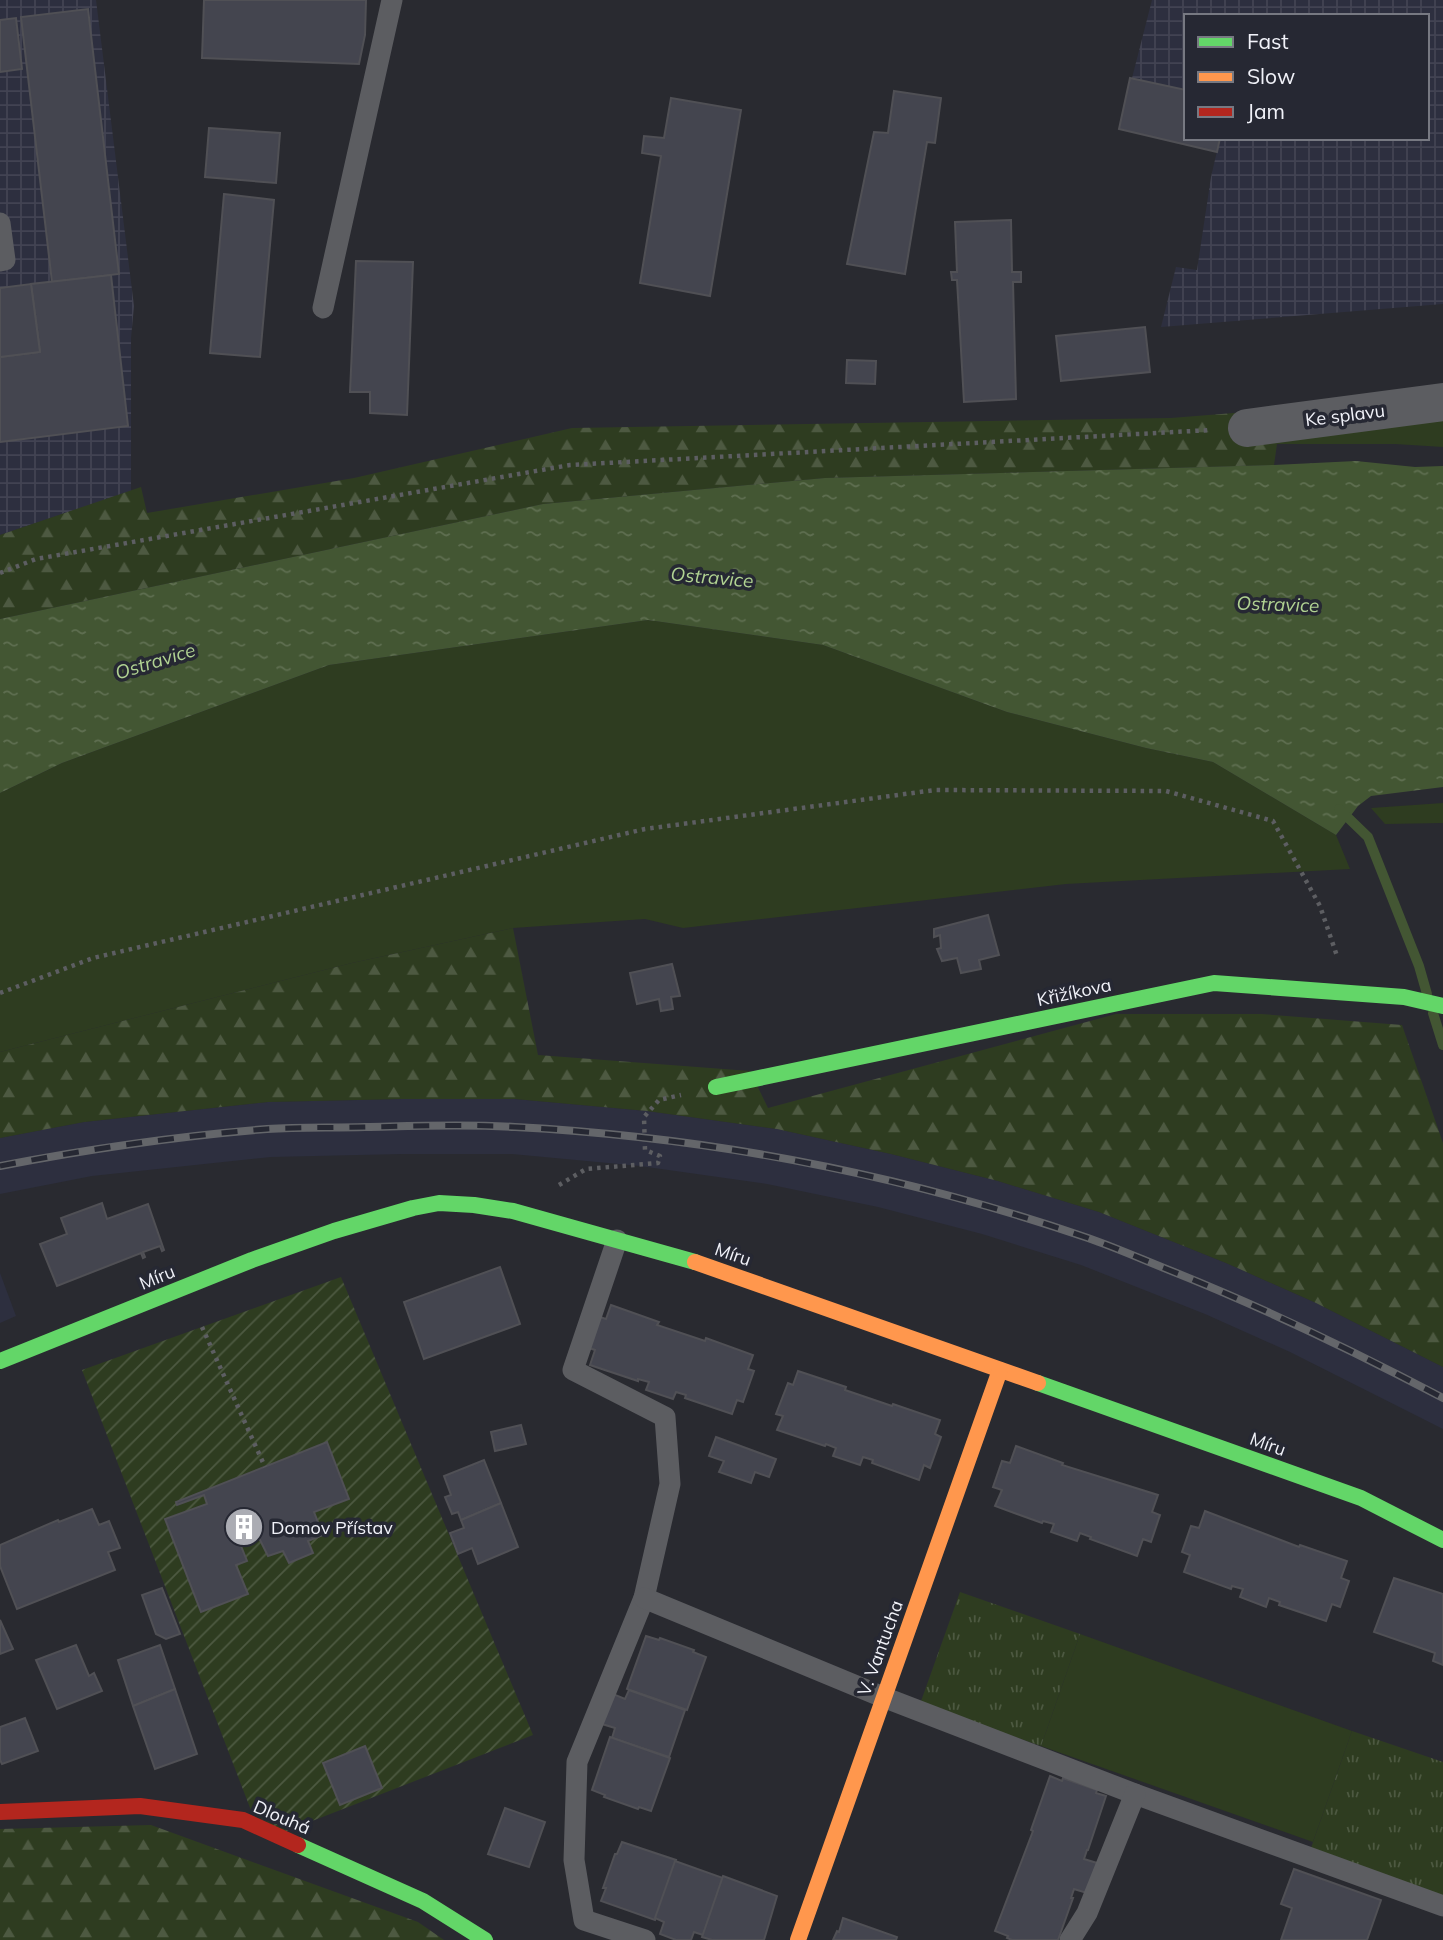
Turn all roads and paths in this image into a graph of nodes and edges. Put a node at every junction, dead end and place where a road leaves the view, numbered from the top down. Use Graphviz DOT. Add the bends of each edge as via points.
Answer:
graph roads {
  1 [pos="392,0"];
  2 [pos="0,223"];
  3 [pos="0,261"];
  4 [pos="323,308"];
  5 [pos="1443,402"];
  6 [pos="1247,428"];
  7 [pos="0,573"];
  8 [pos="0,993"];
  9 [pos="1351,993"];
  10 [pos="1443,1006"];
  11 [pos="716,1087"];
  12 [pos="513,1211"];
  13 [pos="617,1240"];
  14 [pos="202,1327"];
  15 [pos="0,1361"];
  16 [pos="1000,1370"];
  17 [pos="265,1467"];
  18 [pos="1443,1540"];
  19 [pos="644,1598"];
  20 [pos="883,1697"];
  21 [pos="1135,1794"];
  22 [pos="0,1812"];
  23 [pos="1443,1906"];
  24 [pos="485,1940"];
  25 [pos="645,1940"];
  26 [pos="798,1940"];
  27 [pos="1070,1940"];
  1 -- 4 [label="lane"];
  2 -- 3 [label="lane" via="5,260"];
  5 -- 6 [label="street, Ke splavu"];
  6 -- 7 [label="path" via="570,465 36,559"];
  8 -- 9 [label="path" via="93,958 645,829 949,790 1167,791 1273,821 1320,906"];
  9 -- 10 [label="street, Křižíkova" via="1404,996"];
  9 -- 11 [label="street, Křižíkova" via="1214,983"];
  11 -- 12 [label="path" via="659,1100 644,1117 646,1150 660,1156 658,1163 586,1169"];
  12 -- 13 [label="street, Míru"];
  12 -- 15 [label="street, Míru" via="439,1203 385,1216 252,1260"];
  13 -- 16 [label="street, Míru" via="715,1268"];
  13 -- 19 [label="lane" via="573,1370 665,1417 670,1484"];
  14 -- 17 [label="path"];
  16 -- 18 [label="street, Míru" via="1361,1498"];
  16 -- 20 [label="street, V. Vantucha"];
  19 -- 20 [label="lane"];
  19 -- 25 [label="lane" via="577,1762 574,1860 584,1920"];
  20 -- 21 [label="lane"];
  20 -- 26 [label="street, V. Vantucha"];
  21 -- 23 [label="lane"];
  21 -- 27 [label="lane" via="1087,1913"];
  22 -- 24 [label="street, Dlouhá" via="140,1806 243,1819 423,1901"];
}
